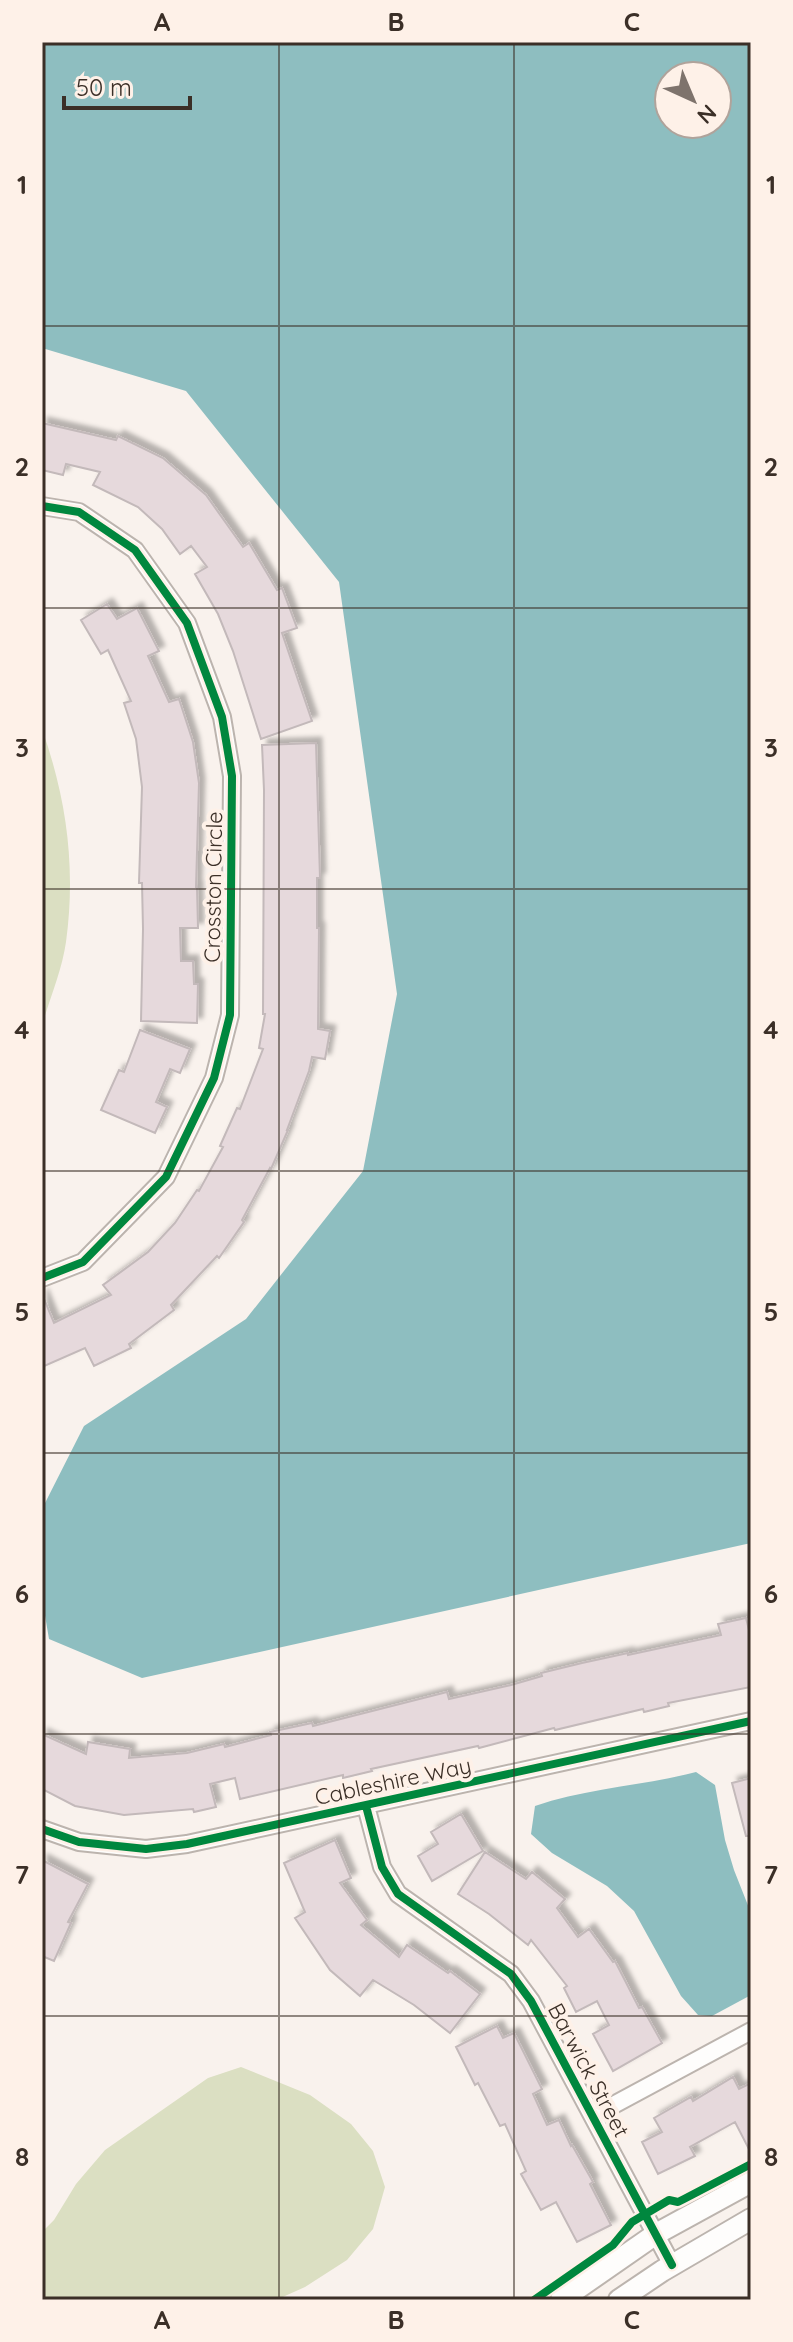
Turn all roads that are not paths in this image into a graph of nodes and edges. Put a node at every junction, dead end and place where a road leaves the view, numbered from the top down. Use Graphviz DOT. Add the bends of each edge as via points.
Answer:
graph roads {
  1 [pos="42,506"];
  2 [pos="42,1278"];
  3 [pos="751,1721"];
  4 [pos="366,1806"];
  5 [pos="42,1829"];
  6 [pos="751,2031"];
  7 [pos="593,2116"];
  8 [pos="751,2182"];
  9 [pos="751,2219"];
  10 [pos="656,2234"];
  11 [pos="672,2265"];
  12 [pos="561,2300"];
  13 [pos="619,2300"];
  1 -- 2 [label="street, Crosston Circle" via="79,512 135,550 187,623 222,717 232,776 230,1015 214,1078 166,1177 83,1262"];
  3 -- 4 [label="street, Cableshire Way"];
  4 -- 5 [label="street, Cableshire Way" via="146,1849 79,1842"];
  4 -- 7 [label="street, Barwick Street" via="382,1867 398,1894 511,1974"];
  6 -- 7 [label="street"];
  7 -- 10 [label="street, Barwick Street"];
  8 -- 10 [label="street"];
  9 -- 11 [label="street"];
  10 -- 11 [label="street, Barwick Street"];
  10 -- 12 [label="street"];
  11 -- 13 [label="street"];
}
